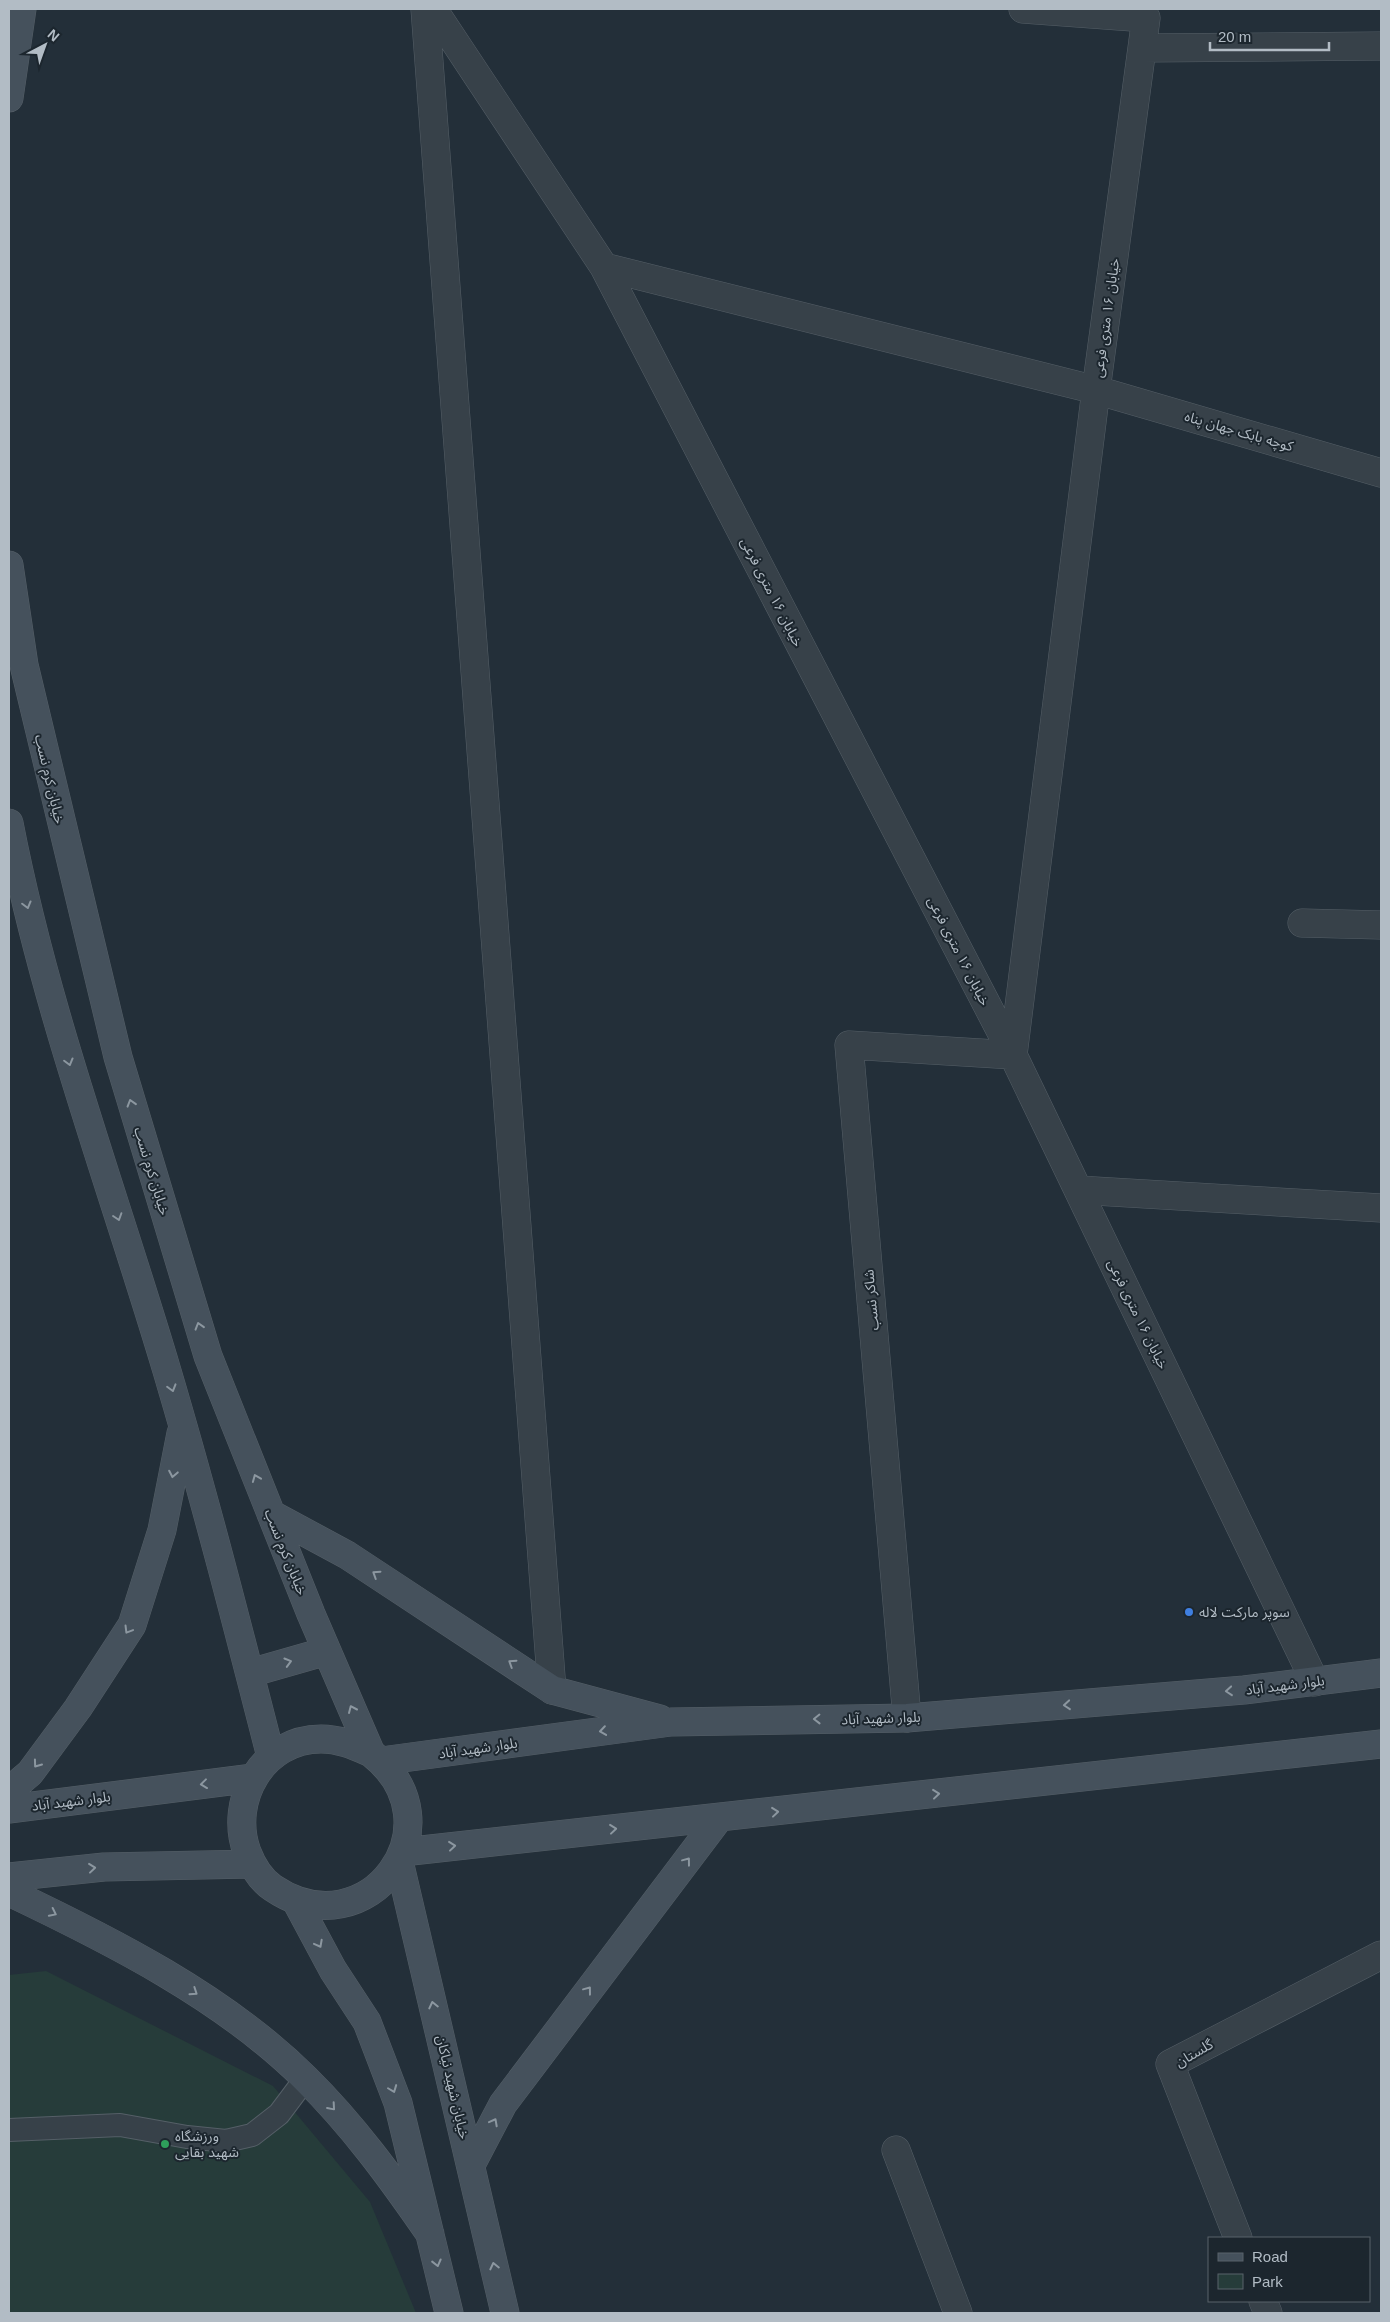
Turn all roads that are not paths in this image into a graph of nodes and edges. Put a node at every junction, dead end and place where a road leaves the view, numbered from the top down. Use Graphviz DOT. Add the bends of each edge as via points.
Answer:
graph roads {
  1 [pos="22,9"];
  2 [pos="424,9"];
  3 [pos="433,9"];
  4 [pos="1023,9"];
  5 [pos="1146,14"];
  6 [pos="1381,46"];
  7 [pos="1142,48"];
  8 [pos="9,98"];
  9 [pos="604,268"];
  10 [pos="1096,390"];
  11 [pos="1381,473"];
  12 [pos="9,565"];
  13 [pos="9,823"];
  14 [pos="14,875"];
  15 [pos="1302,922"];
  16 [pos="1381,925"];
  17 [pos="1013,1055"];
  18 [pos="1078,1190"];
  19 [pos="1381,1208"];
  20 [pos="182,1426"];
  21 [pos="271,1514"];
  22 [pos="327,1651"];
  23 [pos="250,1673"];
  24 [pos="1381,1673"];
  25 [pos="1315,1682"];
  26 [pos="552,1690"];
  27 [pos="907,1718"];
  28 [pos="671,1722"];
  29 [pos="1381,1744"];
  30 [pos="271,1757"];
  31 [pos="376,1757"];
  32 [pos="253,1778"];
  33 [pos="9,1791"];
  34 [pos="9,1809"];
  35 [pos="720,1818"];
  36 [pos="401,1856"];
  37 [pos="252,1864"];
  38 [pos="9,1877"];
  39 [pos="9,1892"];
  40 [pos="296,1901"];
  41 [pos="1381,1955"];
  42 [pos="306,2078"];
  43 [pos="9,2130"];
  44 [pos="896,2150"];
  45 [pos="471,2165"];
  46 [pos="430,2234"];
  47 [pos="1238,2237"];
  48 [pos="449,2313"];
  49 [pos="506,2313"];
  50 [pos="958,2313"];
  1 -- 8 [label="main road"];
  2 -- 26 [label="street"];
  3 -- 9 [label="street"];
  4 -- 5 [label="street"];
  5 -- 7 [label="street, خیابان ۱۶ متری فرعی"];
  6 -- 7 [label="street"];
  7 -- 10 [label="street, خیابان ۱۶ متری فرعی"];
  9 -- 10 [label="street, خیابان ۱۶ متری فرعی"];
  9 -- 17 [label="street, خیابان ۱۶ متری فرعی"];
  10 -- 11 [label="street, کوچه بابک جهان پناه"];
  10 -- 17 [label="street"];
  21 -- 12 [label="main road, خیابان کرم نسب, one-way" via="208,1356 118,1057 24,665"];
  13 -- 14 [label="main road"];
  14 -- 20 [label="main road, one-way"];
  15 -- 16 [label="street"];
  17 -- 18 [label="street, خیابان ۱۶ متری فرعی"];
  17 -- 27 [label="street, شاکر نسب" via="849,1045"];
  18 -- 19 [label="street"];
  18 -- 25 [label="street, خیابان ۱۶ متری فرعی"];
  20 -- 23 [label="main road"];
  20 -- 33 [label="main road, one-way" via="162,1530 132,1624 78,1708 30,1773"];
  21 -- 22 [label="main road, خیابان کرم نسب"];
  26 -- 21 [label="main road, one-way" via="347,1555"];
  23 -- 22 [label="main road, one-way"];
  31 -- 22 [label="main road, خیابان کرم نسب, one-way"];
  23 -- 30 [label="main road"];
  24 -- 25 [label="main road, بلوار شهید آباد"];
  25 -- 27 [label="main road, بلوار شهید آباد, one-way"];
  26 -- 28 [label="main road"];
  27 -- 28 [label="main road, بلوار شهید آباد, one-way"];
  28 -- 31 [label="main road, بلوار شهید آباد, one-way"];
  35 -- 29 [label="main road, one-way"];
  30 -- 31 [label="main road" via="294,1744 320,1739 347,1742"];
  30 -- 32 [label="main road"];
  31 -- 36 [label="main road" via="397,1780 406,1803 408,1827"];
  32 -- 34 [label="main road, بلوار شهید آباد, one-way"];
  32 -- 37 [label="main road" via="242,1806 242,1836"];
  36 -- 35 [label="main road, one-way"];
  45 -- 35 [label="main road, one-way" via="503,2104"];
  36 -- 40 [label="main road" via="381,1885 356,1900 326,1906"];
  45 -- 36 [label="main road, خیابان شهید نیاکان, one-way"];
  38 -- 37 [label="main road, one-way" via="104,1866"];
  37 -- 40 [label="main road" via="271,1887"];
  39 -- 42 [label="main road, one-way" via="83,1927 184,1985 259,2036"];
  40 -- 46 [label="main road, one-way" via="333,1970 367,2022 398,2103"];
  41 -- 47 [label="street, گلستان" via="1170,2064"];
  42 -- 43 [label="lane" via="279,2114 252,2135 226,2141 120,2125"];
  42 -- 46 [label="main road, one-way" via="383,2166"];
  44 -- 50 [label="street"];
  49 -- 45 [label="main road, خیابان شهید نیاکان, one-way"];
  46 -- 48 [label="main road, one-way"];
}
